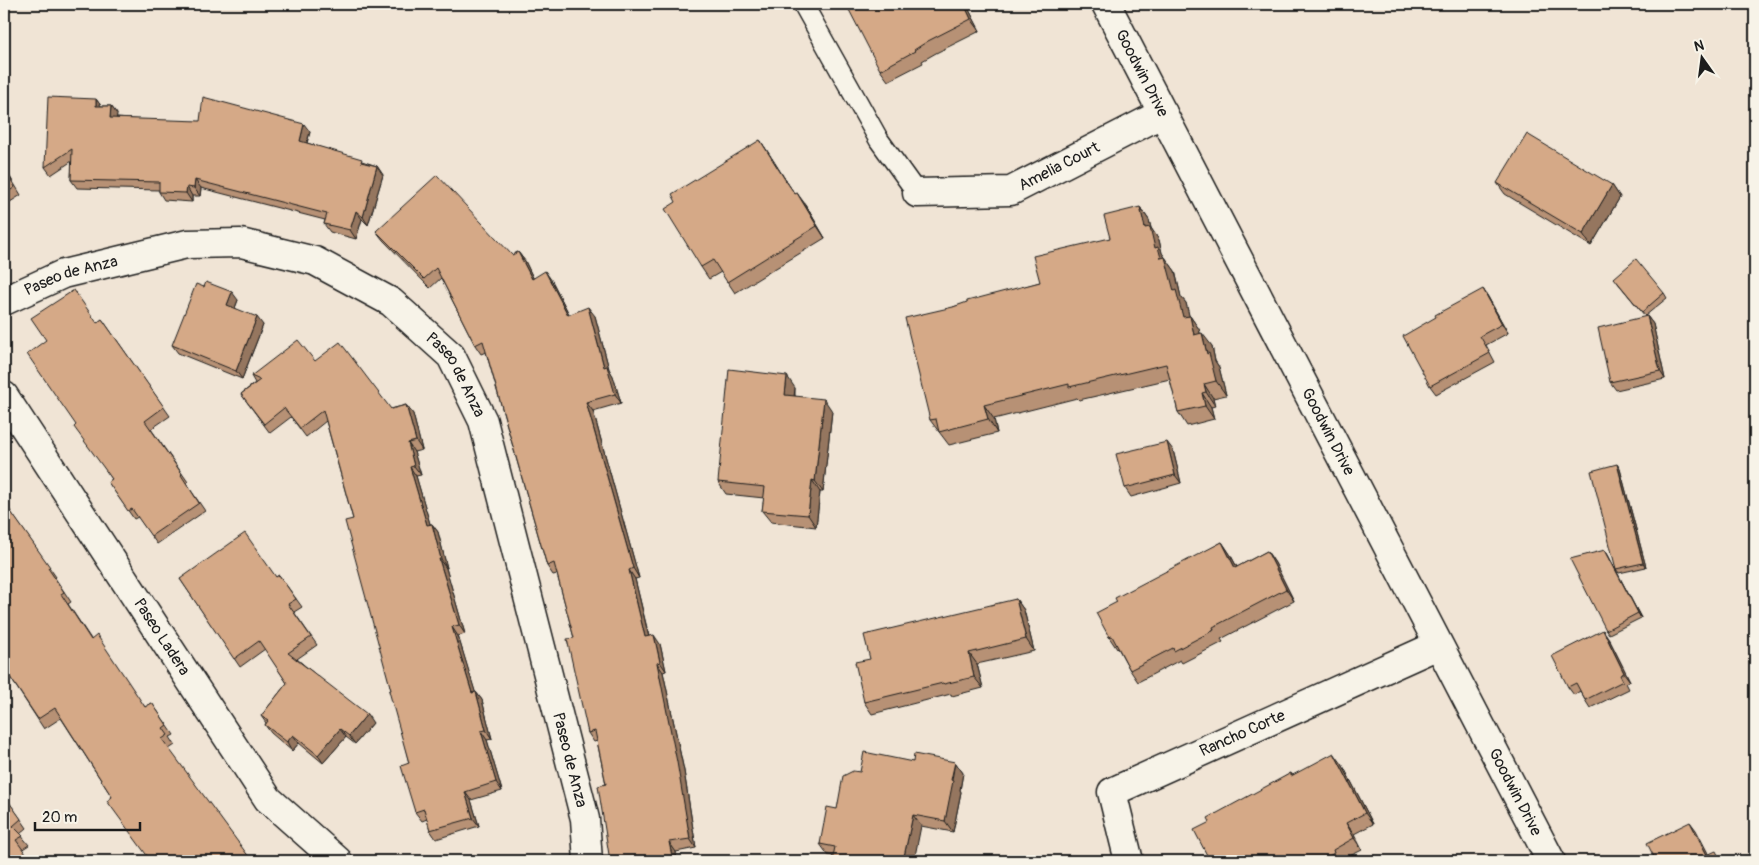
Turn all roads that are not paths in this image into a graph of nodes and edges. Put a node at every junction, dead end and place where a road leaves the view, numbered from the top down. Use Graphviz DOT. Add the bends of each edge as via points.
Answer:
graph roads {
  1 [pos="803,4"];
  2 [pos="1106,4"];
  3 [pos="1162,113"];
  4 [pos="917,193"];
  5 [pos="4,301"];
  6 [pos="4,396"];
  7 [pos="1438,645"];
  8 [pos="338,861"];
  9 [pos="588,861"];
  10 [pos="1129,861"];
  11 [pos="1551,861"];
  1 -- 4 [label="lane" via="879,140"];
  2 -- 3 [label="street, Goodwin Drive"];
  3 -- 4 [label="street, Amelia Court" via="1011,192"];
  3 -- 7 [label="street, Goodwin Drive"];
  5 -- 9 [label="street, Paseo de Anza" via="63,274 188,244 241,243 315,261 351,280 391,302 451,356 483,421 585,819"];
  6 -- 8 [label="street, Paseo Ladera" via="268,799"];
  7 -- 10 [label="street, Rancho Corte" via="1112,792"];
  7 -- 11 [label="street, Goodwin Drive"];
}
